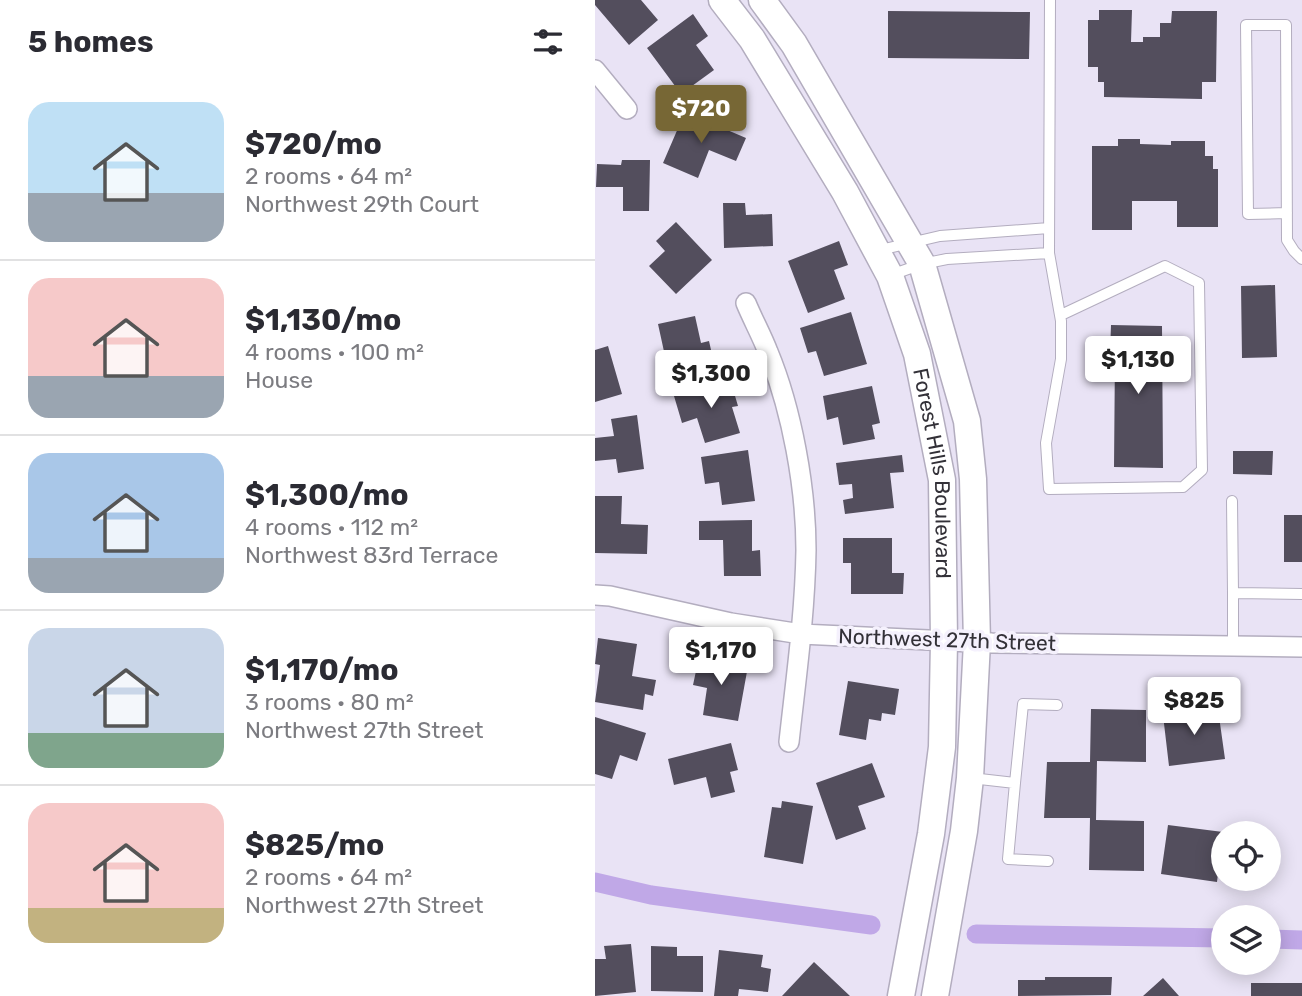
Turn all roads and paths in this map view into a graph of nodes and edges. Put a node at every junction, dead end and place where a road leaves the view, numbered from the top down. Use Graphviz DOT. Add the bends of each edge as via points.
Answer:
graph roads {
  1 [pos="722,0"];
  2 [pos="762,0"];
  3 [pos="1050,0"];
  4 [pos="779,24"];
  5 [pos="752,39"];
  6 [pos="595,70"];
  7 [pos="627,109"];
  8 [pos="1287,213"];
  9 [pos="1049,228"];
  10 [pos="877,251"];
  11 [pos="1049,253"];
  12 [pos="916,254"];
  13 [pos="1302,259"];
  14 [pos="890,276"];
  15 [pos="746,303"];
  16 [pos="1061,315"];
  17 [pos="1232,501"];
  18 [pos="1233,593"];
  19 [pos="1302,594"];
  20 [pos="595,595"];
  21 [pos="801,634"];
  22 [pos="944,641"];
  23 [pos="977,642"];
  24 [pos="1233,646"];
  25 [pos="1302,647"];
  26 [pos="1058,705"];
  27 [pos="789,742"];
  28 [pos="970,778"];
  29 [pos="1015,783"];
  30 [pos="1048,860"];
  31 [pos="912,932"];
  32 [pos="945,940"];
  33 [pos="901,996"];
  34 [pos="935,996"];
  1 -- 5 [label="street, Forest Hills Boulevard"];
  2 -- 4 [label="street, Forest Hills Boulevard"];
  3 -- 9 [label="lane"];
  4 -- 5 [label="street"];
  4 -- 12 [label="street, Forest Hills Boulevard"];
  5 -- 10 [label="street, Forest Hills Boulevard"];
  6 -- 7 [label="street"];
  8 -- 8 [label="lane" via="1248,214 1246,25 1286,24"];
  8 -- 13 [label="lane" via="1287,240"];
  9 -- 11 [label="lane"];
  9 -- 12 [label="lane" via="940,236"];
  10 -- 12 [label="lane"];
  10 -- 14 [label="street, Forest Hills Boulevard"];
  11 -- 12 [label="lane"];
  11 -- 16 [label="lane"];
  12 -- 14 [label="lane"];
  12 -- 23 [label="street, Forest Hills Boulevard" via="967,421"];
  14 -- 22 [label="street, Forest Hills Boulevard" via="916,354 942,480"];
  15 -- 21 [label="street" via="769,353 799,475 806,549"];
  16 -- 16 [label="lane" via="1061,359 1046,443 1049,489 1183,487 1202,470 1199,283 1165,266"];
  17 -- 18 [label="lane"];
  18 -- 19 [label="lane"];
  18 -- 24 [label="lane"];
  20 -- 21 [label="street, Northwest 27th Street"];
  21 -- 22 [label="street, Northwest 27th Street"];
  21 -- 27 [label="street"];
  22 -- 23 [label="street, Northwest 27th Street"];
  22 -- 31 [label="street, Forest Hills Boulevard" via="942,747"];
  23 -- 24 [label="street, Northwest 27th Street"];
  23 -- 28 [label="street, Forest Hills Boulevard"];
  24 -- 25 [label="street, Northwest 27th Street"];
  26 -- 29 [label="lane" via="1023,704"];
  28 -- 29 [label="lane"];
  28 -- 32 [label="street, Forest Hills Boulevard"];
  29 -- 30 [label="lane" via="1008,859"];
  31 -- 32 [label="street"];
  31 -- 33 [label="street, Forest Hills Boulevard"];
  32 -- 34 [label="street, Forest Hills Boulevard"];
}
